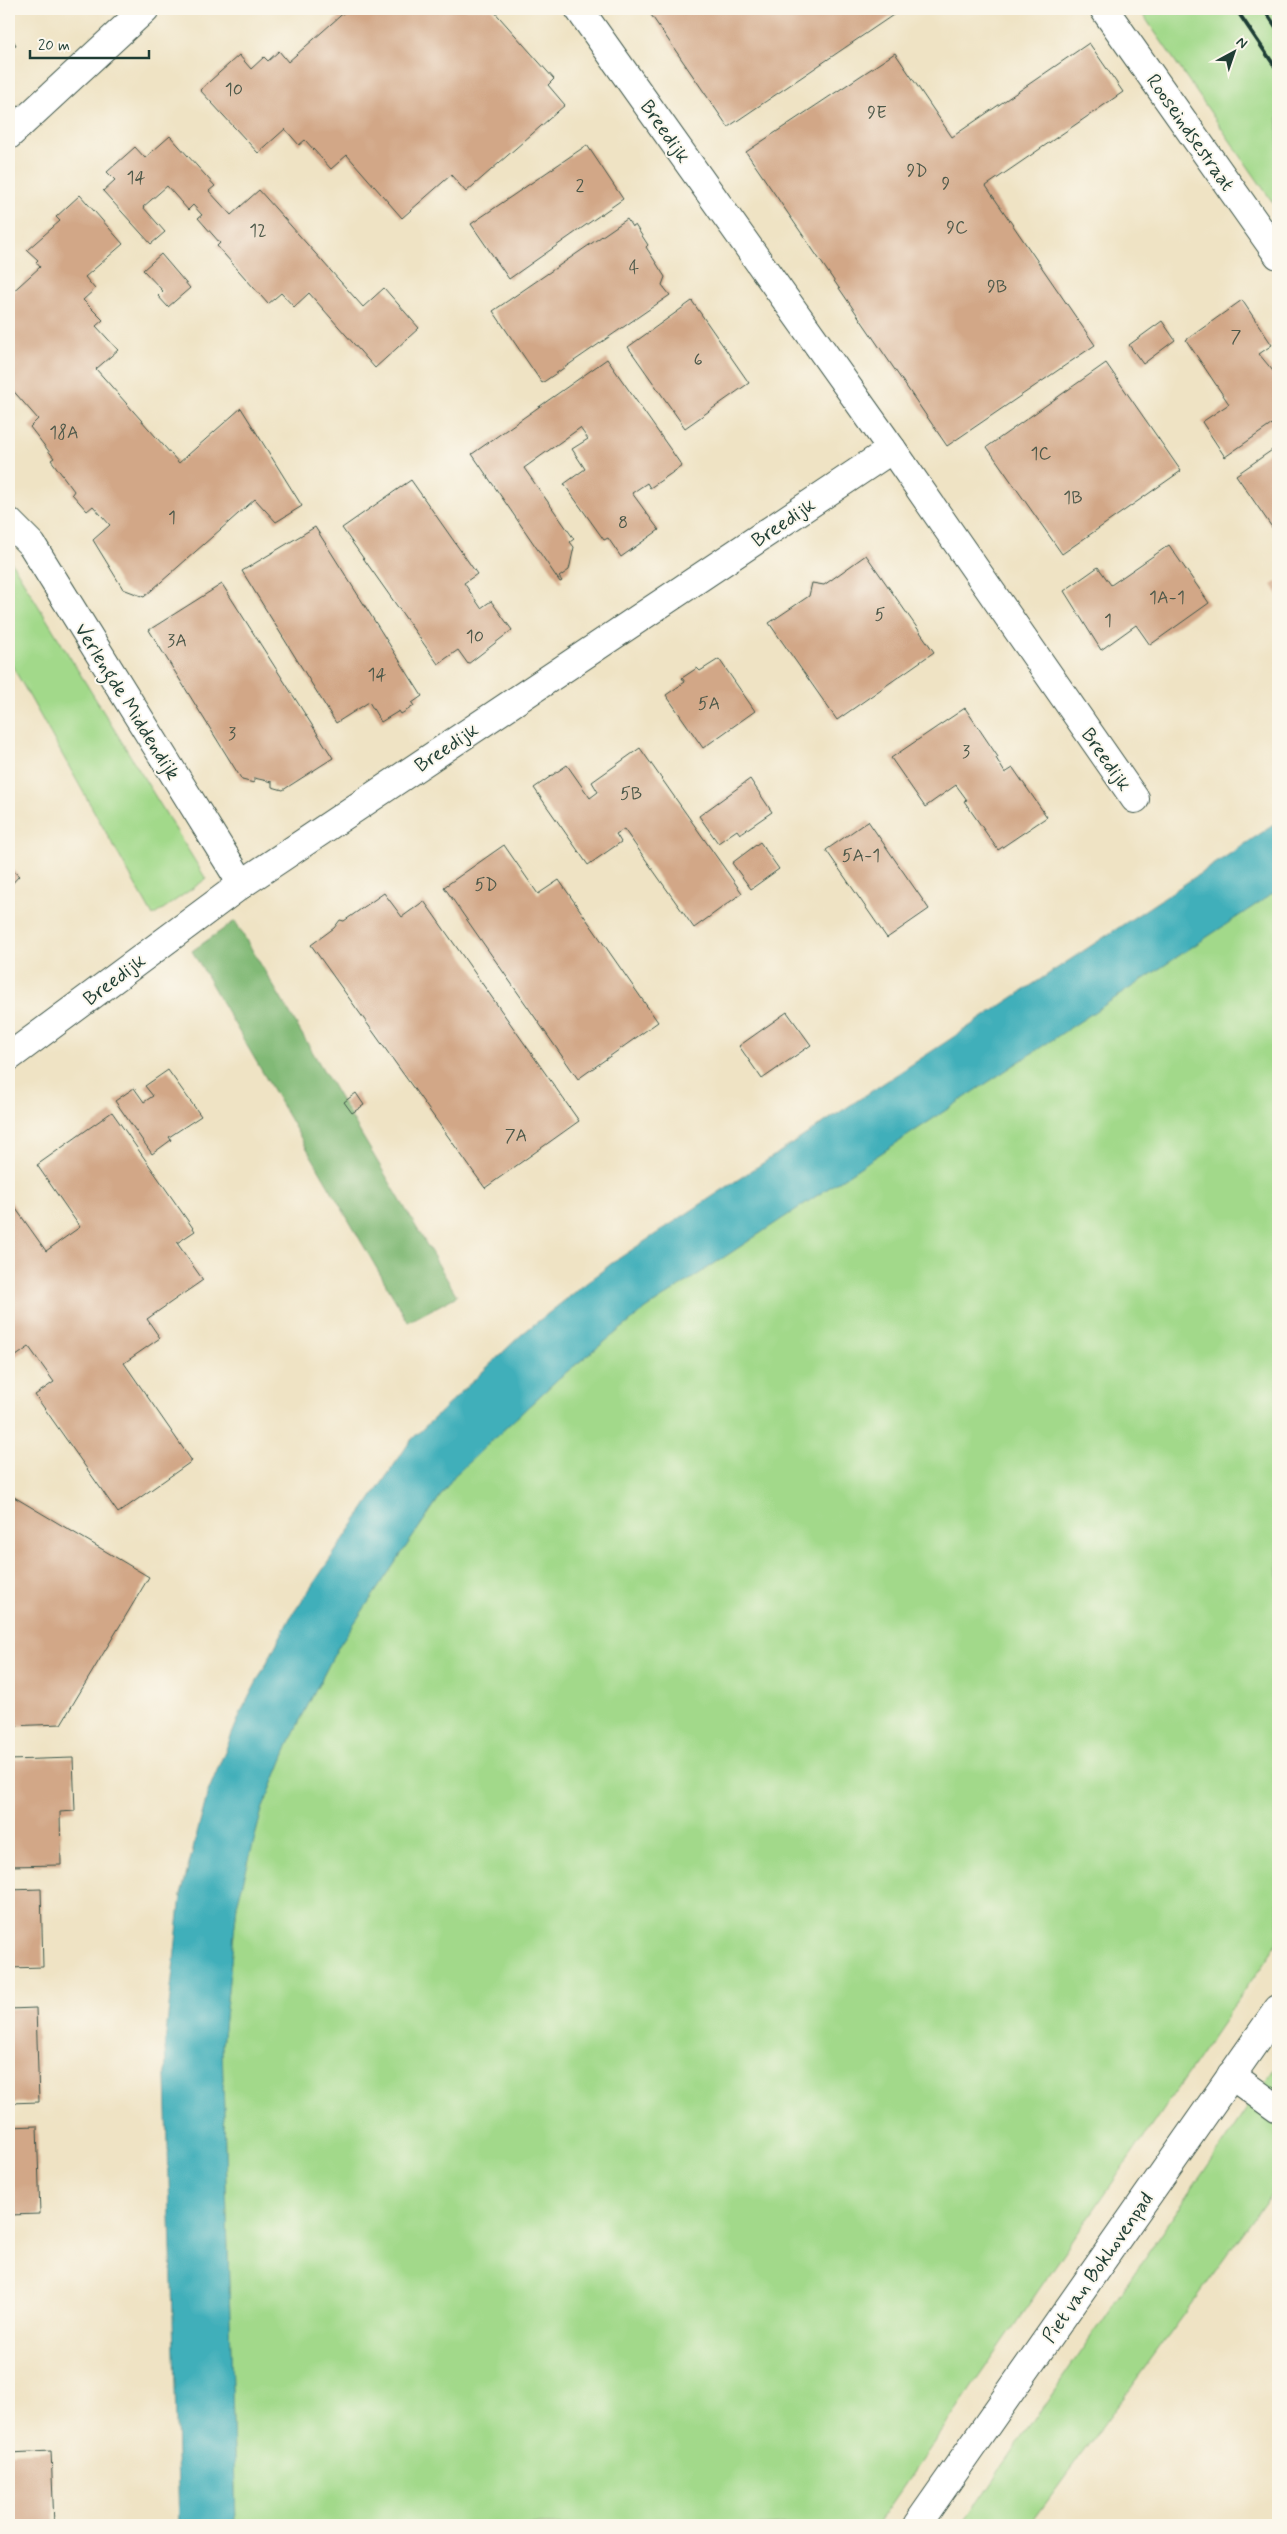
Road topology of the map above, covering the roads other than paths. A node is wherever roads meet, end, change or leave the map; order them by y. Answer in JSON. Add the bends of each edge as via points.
{"nodes":[{"id":1,"x":145,"y":9,"type":"edge"},
{"id":2,"x":579,"y":9,"type":"edge"},
{"id":3,"x":1104,"y":9,"type":"edge"},
{"id":4,"x":9,"y":135,"type":"edge"},
{"id":5,"x":1278,"y":255,"type":"edge"},
{"id":6,"x":892,"y":449,"type":"junction"},
{"id":7,"x":9,"y":522,"type":"edge"},
{"id":8,"x":1135,"y":799,"type":"dead end"},
{"id":9,"x":242,"y":884,"type":"junction"},
{"id":10,"x":9,"y":1057,"type":"edge"},
{"id":11,"x":1278,"y":2009,"type":"edge"},
{"id":12,"x":1231,"y":2075,"type":"junction"},
{"id":13,"x":1278,"y":2109,"type":"edge"},
{"id":14,"x":917,"y":2525,"type":"edge"}],
"edges":[{"from":1,"to":4,"type":"street"},
{"from":2,"to":6,"type":"street","name":"Breedijk"},
{"from":3,"to":5,"type":"street","name":"Rooseindsestraat"},
{"from":6,"to":8,"type":"street","name":"Breedijk"},
{"from":6,"to":9,"type":"street","name":"Breedijk"},
{"from":7,"to":9,"type":"street","name":"Verlengde Middendijk","via":[[32,545]]},
{"from":9,"to":10,"type":"street","name":"Breedijk"},
{"from":11,"to":12,"type":"street","name":"Piet van Bokhovenpad"},
{"from":12,"to":13,"type":"street"},
{"from":12,"to":14,"type":"street","name":"Piet van Bokhovenpad"}]}
